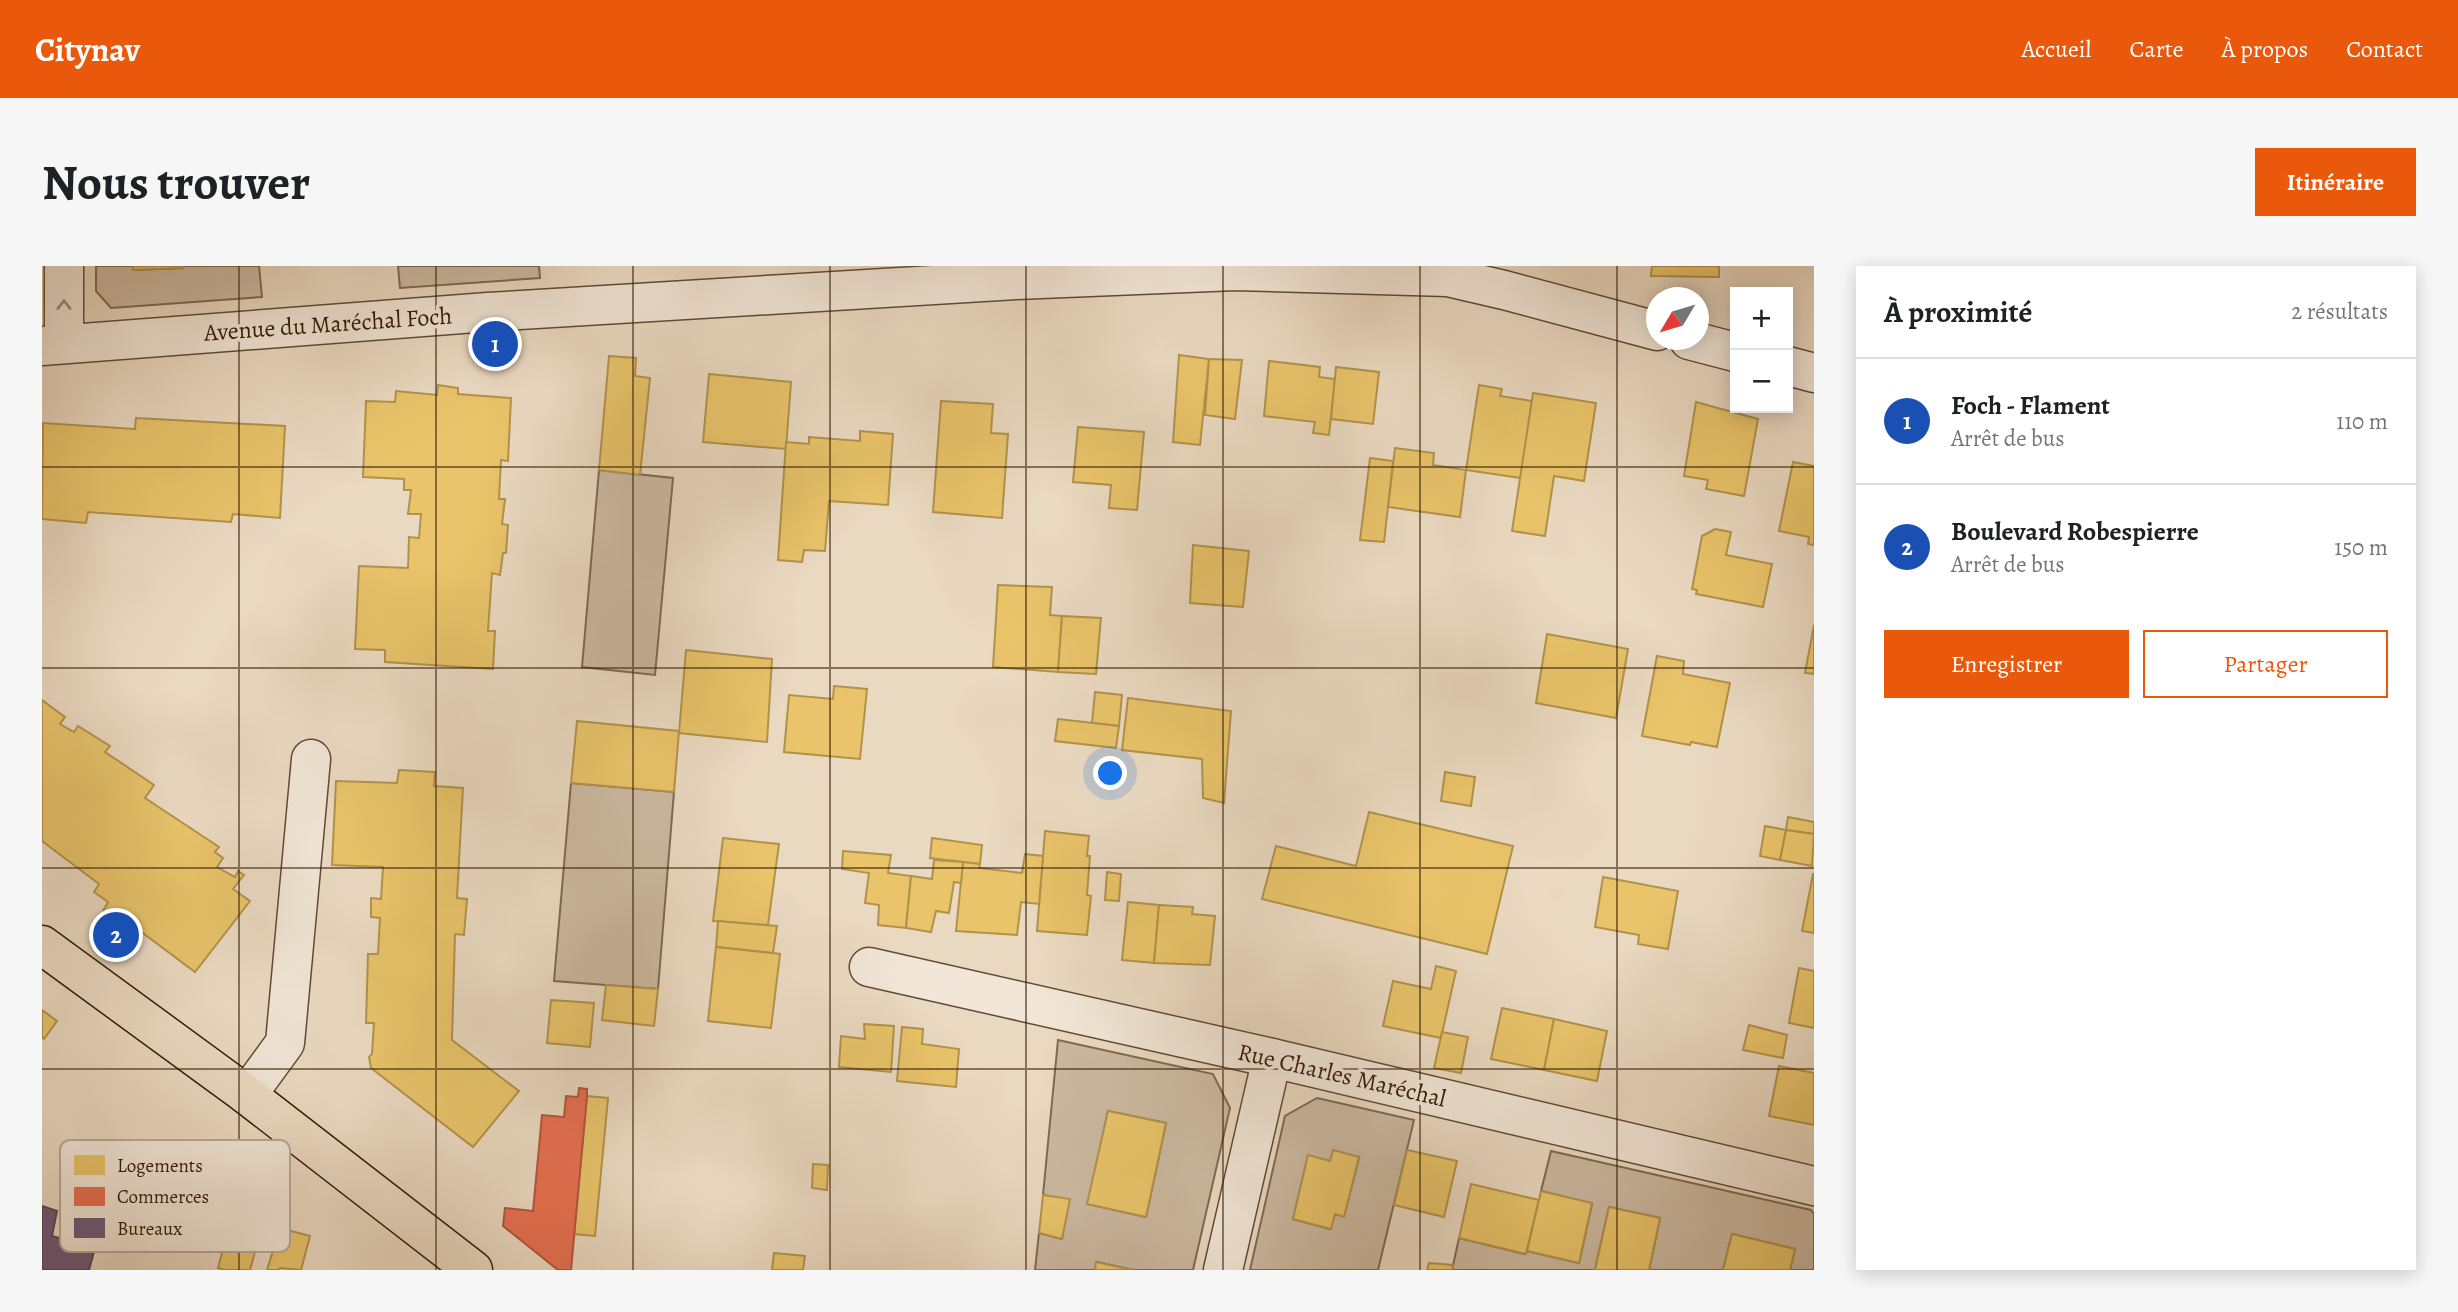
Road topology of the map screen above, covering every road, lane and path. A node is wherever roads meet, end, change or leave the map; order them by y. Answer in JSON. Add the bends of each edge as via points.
{"nodes":[{"id":1,"x":64,"y":266,"type":"edge"},
{"id":2,"x":1234,"y":269,"type":"edge"},
{"id":3,"x":1448,"y":272,"type":"edge"},
{"id":4,"x":1014,"y":273,"type":"edge"},
{"id":5,"x":1646,"y":328,"type":"edge"},
{"id":6,"x":53,"y":345,"type":"edge"},
{"id":7,"x":1709,"y":345,"type":"edge"},
{"id":8,"x":1730,"y":351,"type":"edge"},
{"id":9,"x":1793,"y":367,"type":"edge"},
{"id":10,"x":1814,"y":373,"type":"edge"},
{"id":11,"x":311,"y":759,"type":"dead end"},
{"id":12,"x":42,"y":945,"type":"edge"},
{"id":13,"x":869,"y":967,"type":"dead end"},
{"id":14,"x":1272,"y":1058,"type":"junction"},
{"id":15,"x":247,"y":1095,"type":"junction"},
{"id":16,"x":1814,"y":1186,"type":"edge"},
{"id":17,"x":473,"y":1270,"type":"edge"},
{"id":18,"x":1223,"y":1270,"type":"edge"}],
"edges":[{"from":6,"to":1,"type":"street","one_way":true},
{"from":2,"to":3,"type":"street","name":"Avenue du Maréchal Foch"},
{"from":2,"to":4,"type":"street","name":"Avenue du Maréchal Foch"},
{"from":3,"to":5,"type":"street","name":"Avenue du Maréchal Foch"},
{"from":4,"to":6,"type":"street","name":"Avenue du Maréchal Foch"},
{"from":7,"to":8,"type":"street"},
{"from":9,"to":10,"type":"street"},
{"from":11,"to":15,"type":"street","via":[[285,1043]]},
{"from":12,"to":15,"type":"main road"},
{"from":13,"to":14,"type":"street","name":"Rue Charles Maréchal"},
{"from":14,"to":16,"type":"street","name":"Rue Charles Maréchal"},
{"from":14,"to":18,"type":"street"},
{"from":15,"to":17,"type":"main road"}]}
